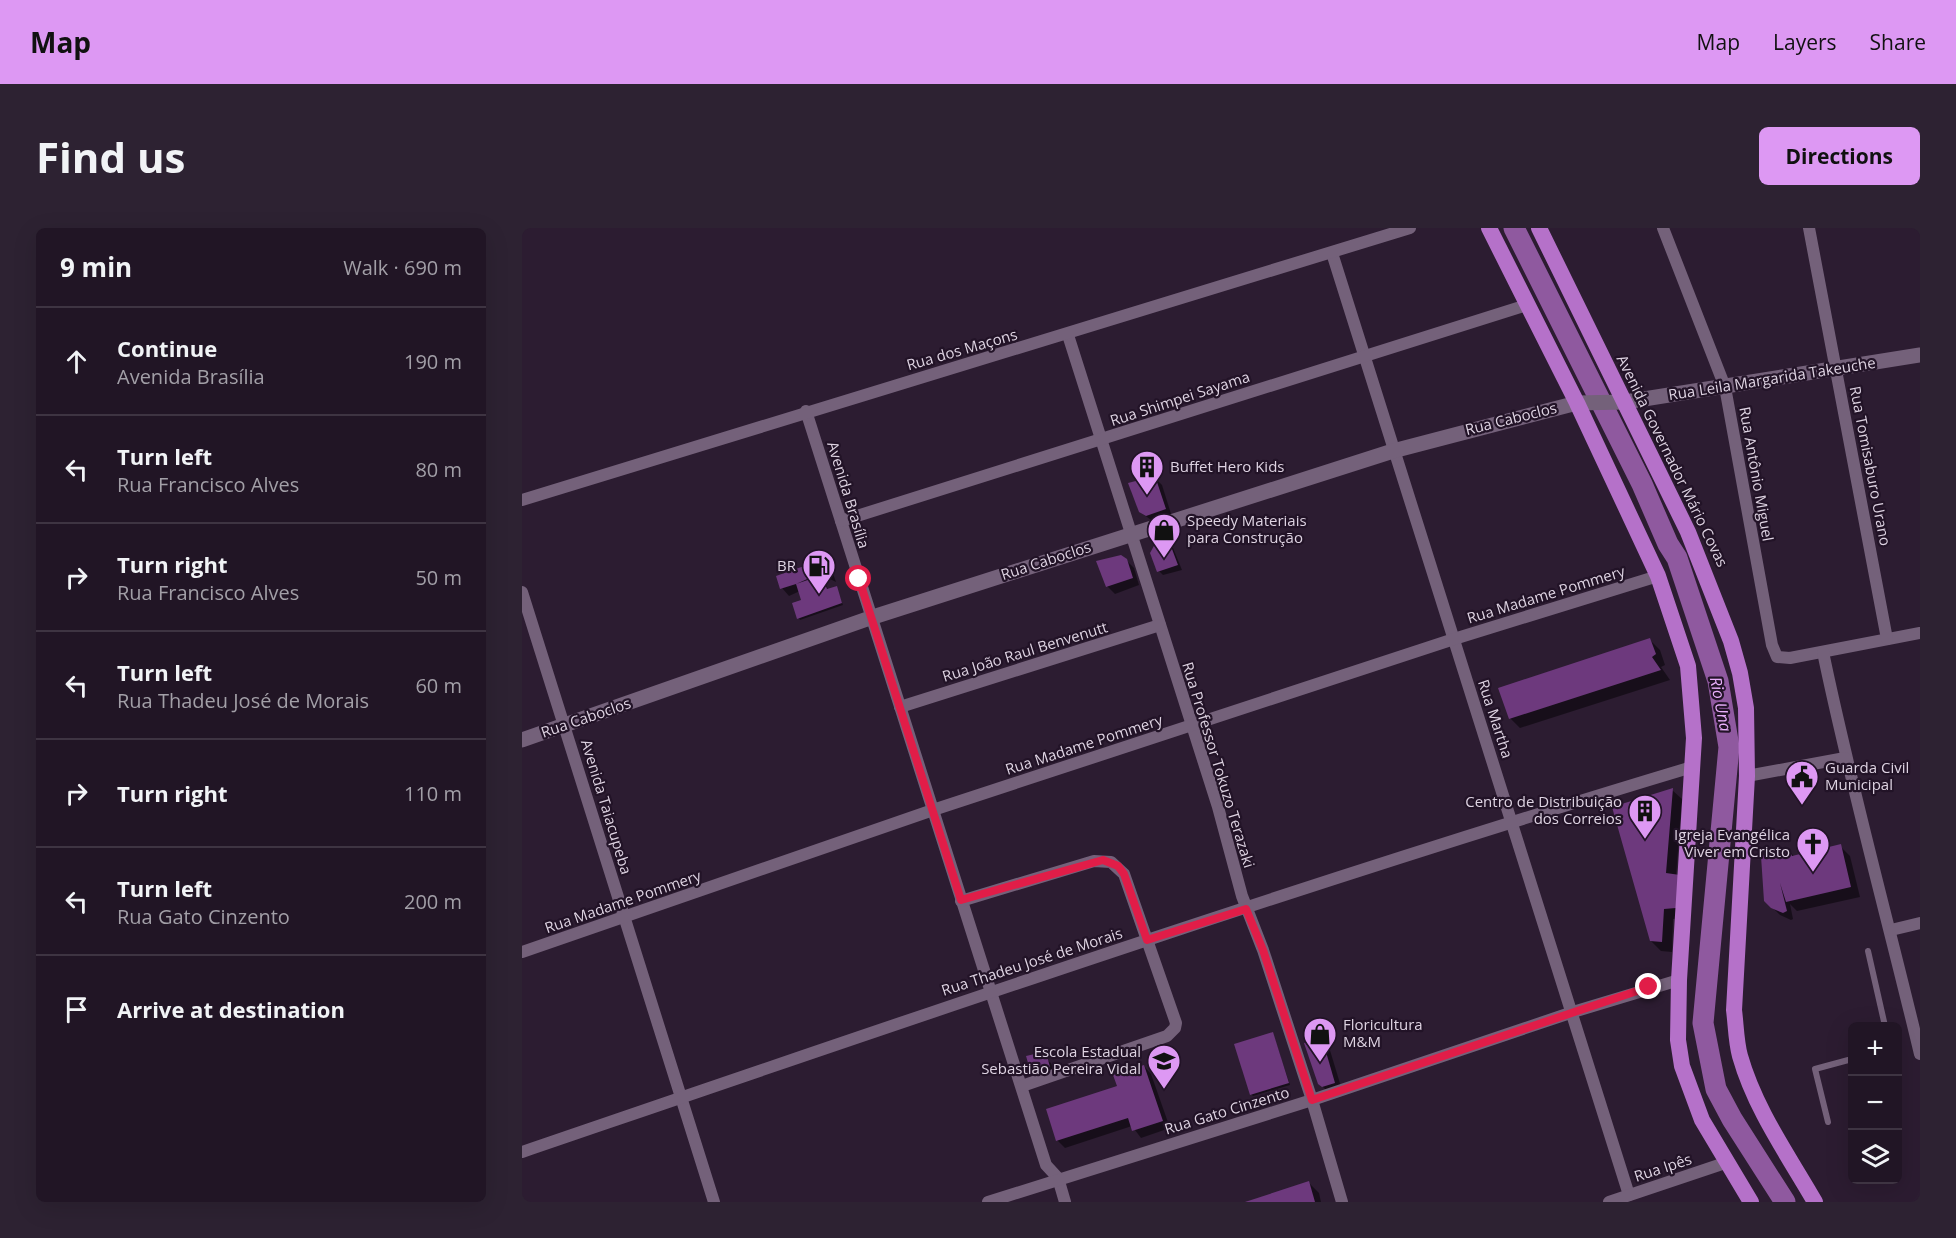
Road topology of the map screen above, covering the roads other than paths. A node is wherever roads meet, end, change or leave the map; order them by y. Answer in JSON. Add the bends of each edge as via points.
{"nodes":[{"id":1,"x":1410,"y":228,"type":"edge"},
{"id":2,"x":1489,"y":228,"type":"edge"},
{"id":3,"x":1539,"y":228,"type":"edge"},
{"id":4,"x":1663,"y":228,"type":"edge"},
{"id":5,"x":1809,"y":228,"type":"edge"},
{"id":6,"x":1332,"y":253,"type":"junction"},
{"id":7,"x":1527,"y":305,"type":"junction"},
{"id":8,"x":1068,"y":335,"type":"junction"},
{"id":9,"x":1364,"y":355,"type":"junction"},
{"id":10,"x":1920,"y":355,"type":"edge"},
{"id":11,"x":1836,"y":369,"type":"junction"},
{"id":12,"x":1725,"y":387,"type":"junction"},
{"id":13,"x":1581,"y":402,"type":"junction"},
{"id":14,"x":1617,"y":403,"type":"junction"},
{"id":15,"x":807,"y":411,"type":"junction"},
{"id":16,"x":1101,"y":439,"type":"junction"},
{"id":17,"x":1393,"y":451,"type":"junction"},
{"id":18,"x":522,"y":500,"type":"edge"},
{"id":19,"x":841,"y":520,"type":"junction"},
{"id":20,"x":1131,"y":534,"type":"junction"},
{"id":21,"x":1658,"y":576,"type":"junction"},
{"id":22,"x":522,"y":592,"type":"edge"},
{"id":23,"x":870,"y":618,"type":"junction"},
{"id":24,"x":1160,"y":625,"type":"junction"},
{"id":25,"x":1920,"y":633,"type":"edge"},
{"id":26,"x":1454,"y":639,"type":"junction"},
{"id":27,"x":1887,"y":639,"type":"junction"},
{"id":28,"x":1823,"y":652,"type":"junction"},
{"id":29,"x":900,"y":707,"type":"junction"},
{"id":30,"x":565,"y":726,"type":"junction"},
{"id":31,"x":1192,"y":726,"type":"junction"},
{"id":32,"x":522,"y":740,"type":"edge"},
{"id":33,"x":1845,"y":758,"type":"junction"},
{"id":34,"x":1692,"y":767,"type":"junction"},
{"id":35,"x":1747,"y":776,"type":"junction"},
{"id":36,"x":933,"y":810,"type":"junction"},
{"id":37,"x":1512,"y":821,"type":"junction"},
{"id":38,"x":961,"y":900,"type":"junction"},
{"id":39,"x":1246,"y":909,"type":"junction"},
{"id":40,"x":624,"y":918,"type":"junction"},
{"id":41,"x":1920,"y":924,"type":"edge"},
{"id":42,"x":1891,"y":930,"type":"junction"},
{"id":43,"x":1147,"y":940,"type":"junction"},
{"id":44,"x":1868,"y":951,"type":"dead end"},
{"id":45,"x":522,"y":952,"type":"edge"},
{"id":46,"x":1679,"y":980,"type":"junction"},
{"id":47,"x":990,"y":992,"type":"junction"},
{"id":48,"x":1573,"y":1012,"type":"junction"},
{"id":49,"x":1884,"y":1022,"type":"edge"},
{"id":50,"x":1920,"y":1054,"type":"edge"},
{"id":51,"x":1848,"y":1060,"type":"edge"},
{"id":52,"x":1022,"y":1086,"type":"junction"},
{"id":53,"x":681,"y":1098,"type":"junction"},
{"id":54,"x":1312,"y":1100,"type":"junction"},
{"id":55,"x":1828,"y":1122,"type":"dead end"},
{"id":56,"x":522,"y":1152,"type":"edge"},
{"id":57,"x":1725,"y":1163,"type":"junction"},
{"id":58,"x":1058,"y":1178,"type":"junction"},
{"id":59,"x":1629,"y":1195,"type":"junction"},
{"id":60,"x":714,"y":1202,"type":"edge"},
{"id":61,"x":988,"y":1202,"type":"edge"},
{"id":62,"x":1065,"y":1202,"type":"edge"},
{"id":63,"x":1342,"y":1202,"type":"edge"},
{"id":64,"x":1610,"y":1202,"type":"edge"},
{"id":65,"x":1751,"y":1202,"type":"edge"},
{"id":66,"x":1815,"y":1202,"type":"edge"}],
"edges":[{"from":1,"to":6,"type":"street","name":"Rua dos Maçons"},
{"from":2,"to":7,"type":"highway"},
{"from":3,"to":14,"type":"highway","name":"Avenida Governador Mário Covas"},
{"from":4,"to":12,"type":"street","name":"Rua Antônio Miguel"},
{"from":5,"to":11,"type":"street","name":"Rua Tomisaburo Urano"},
{"from":6,"to":8,"type":"street","name":"Rua dos Maçons"},
{"from":6,"to":9,"type":"street","name":"Rua Martha"},
{"from":7,"to":9,"type":"street","name":"Rua Shimpei Sayama"},
{"from":7,"to":13,"type":"highway"},
{"from":8,"to":15,"type":"street","name":"Rua dos Maçons"},
{"from":8,"to":16,"type":"street","name":"Rua Professor Tokuzo Terazaki"},
{"from":9,"to":16,"type":"street","name":"Rua Shimpei Sayama"},
{"from":9,"to":17,"type":"street","name":"Rua Martha"},
{"from":10,"to":11,"type":"street","name":"Rua Leila Margarida Takeuche"},
{"from":11,"to":12,"type":"street","name":"Rua Leila Margarida Takeuche"},
{"from":11,"to":27,"type":"street","name":"Rua Tomisaburo Urano"},
{"from":12,"to":14,"type":"street","name":"Rua Leila Margarida Takeuche"},
{"from":12,"to":28,"type":"street","name":"Rua Antônio Miguel","via":[[1772,645],[1777,657],[1782,658]]},
{"from":13,"to":14,"type":"street","name":"Rua Leila Margarida Takeuche"},
{"from":13,"to":17,"type":"street","name":"Rua Caboclos"},
{"from":13,"to":21,"type":"highway"},
{"from":14,"to":35,"type":"highway","name":"Avenida Governador Mário Covas","via":[[1688,532],[1731,641],[1746,708]]},
{"from":15,"to":18,"type":"street","name":"Rua dos Maçons"},
{"from":15,"to":19,"type":"street","name":"Avenida Brasília"},
{"from":16,"to":19,"type":"street","name":"Rua Shimpei Sayama"},
{"from":16,"to":20,"type":"street","name":"Rua Professor Tokuzo Terazaki"},
{"from":17,"to":20,"type":"street","name":"Rua Caboclos"},
{"from":17,"to":26,"type":"street","name":"Rua Martha"},
{"from":19,"to":23,"type":"street","name":"Avenida Brasília"},
{"from":20,"to":23,"type":"street","name":"Rua Caboclos"},
{"from":20,"to":24,"type":"street","name":"Rua Professor Tokuzo Terazaki"},
{"from":21,"to":26,"type":"street","name":"Rua Madame Pommery"},
{"from":21,"to":34,"type":"highway","via":[[1688,666],[1693,701]]},
{"from":22,"to":30,"type":"street","name":"Avenida Taiacupeba"},
{"from":23,"to":29,"type":"street","name":"Avenida Brasília"},
{"from":23,"to":30,"type":"street","name":"Rua Caboclos"},
{"from":24,"to":29,"type":"street","name":"Rua João Raul Benvenutt"},
{"from":24,"to":31,"type":"street","name":"Rua Professor Tokuzo Terazaki"},
{"from":25,"to":27,"type":"street"},
{"from":26,"to":31,"type":"street","name":"Rua Madame Pommery"},
{"from":26,"to":37,"type":"street","name":"Rua Martha"},
{"from":27,"to":28,"type":"street"},
{"from":28,"to":33,"type":"street"},
{"from":29,"to":36,"type":"street","name":"Avenida Brasília"},
{"from":30,"to":32,"type":"street","name":"Rua Caboclos"},
{"from":30,"to":40,"type":"street","name":"Avenida Taiacupeba"},
{"from":31,"to":36,"type":"street","name":"Rua Madame Pommery"},
{"from":31,"to":39,"type":"street","name":"Rua Professor Tokuzo Terazaki"},
{"from":33,"to":35,"type":"street"},
{"from":33,"to":42,"type":"street"},
{"from":34,"to":37,"type":"street","name":"Rua Thadeu José de Morais"},
{"from":34,"to":46,"type":"highway"},
{"from":35,"to":66,"type":"highway","name":"Avenida Governador Mário Covas","via":[[1734,1010],[1739,1054],[1766,1119]]},
{"from":36,"to":38,"type":"street","name":"Avenida Brasília"},
{"from":36,"to":40,"type":"street","name":"Rua Madame Pommery"},
{"from":37,"to":39,"type":"street","name":"Rua Thadeu José de Morais"},
{"from":37,"to":48,"type":"street","name":"Rua Martha"},
{"from":38,"to":43,"type":"street","via":[[1095,861],[1111,862],[1124,874]]},
{"from":38,"to":47,"type":"street","name":"Avenida Brasília"},
{"from":39,"to":43,"type":"street","name":"Rua Thadeu José de Morais"},
{"from":39,"to":54,"type":"street","name":"Rua Professor Tokuzo Terazaki"},
{"from":40,"to":45,"type":"street","name":"Rua Madame Pommery"},
{"from":40,"to":53,"type":"street","name":"Avenida Taiacupeba"},
{"from":41,"to":42,"type":"street"},
{"from":42,"to":50,"type":"street"},
{"from":43,"to":47,"type":"street","name":"Rua Thadeu José de Morais"},
{"from":43,"to":52,"type":"street","via":[[1176,1023],[1172,1032]]},
{"from":44,"to":49,"type":"lane"},
{"from":46,"to":48,"type":"street","name":"Rua Gato Cinzento"},
{"from":46,"to":57,"type":"highway","via":[[1678,1040],[1682,1066],[1702,1120]]},
{"from":47,"to":52,"type":"street","name":"Avenida Brasília"},
{"from":47,"to":53,"type":"street","name":"Rua Thadeu José de Morais"},
{"from":48,"to":54,"type":"street","name":"Rua Gato Cinzento"},
{"from":48,"to":59,"type":"street","name":"Rua Martha"},
{"from":51,"to":55,"type":"lane","via":[[1815,1069]]},
{"from":52,"to":58,"type":"street","name":"Avenida Brasília","via":[[1046,1165]]},
{"from":53,"to":56,"type":"street","name":"Rua Thadeu José de Morais"},
{"from":53,"to":60,"type":"street","name":"Avenida Taiacupeba"},
{"from":54,"to":58,"type":"street","name":"Rua Gato Cinzento"},
{"from":54,"to":63,"type":"street","name":"Rua Professor Tokuzo Terazaki"},
{"from":57,"to":59,"type":"street","name":"Rua Ipês"},
{"from":57,"to":65,"type":"highway"},
{"from":58,"to":61,"type":"street","name":"Rua Gato Cinzento"},
{"from":58,"to":62,"type":"street","name":"Avenida Brasília"},
{"from":59,"to":64,"type":"street","name":"Rua Ipês"}]}
